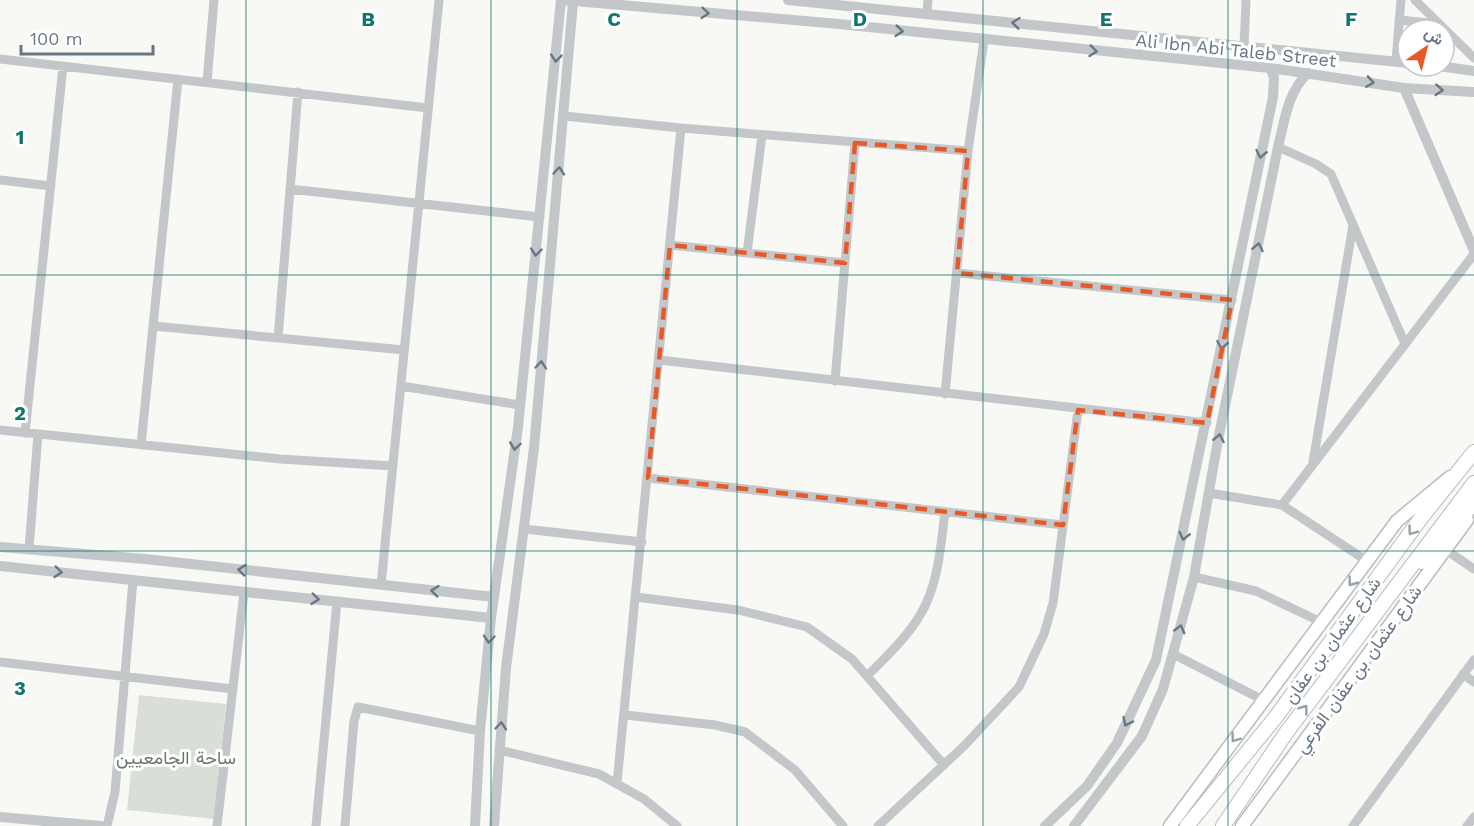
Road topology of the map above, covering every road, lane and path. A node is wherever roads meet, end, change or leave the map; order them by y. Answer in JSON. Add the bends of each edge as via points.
{"nodes":[{"id":1,"x":214,"y":0,"type":"edge"},
{"id":2,"x":439,"y":0,"type":"edge"},
{"id":3,"x":788,"y":0,"type":"edge"},
{"id":4,"x":928,"y":0,"type":"edge"},
{"id":5,"x":1246,"y":0,"type":"edge"},
{"id":6,"x":1401,"y":0,"type":"edge"},
{"id":7,"x":1414,"y":0,"type":"edge"},
{"id":8,"x":566,"y":1,"type":"edge"},
{"id":9,"x":808,"y":1,"type":"edge"},
{"id":10,"x":927,"y":14,"type":"junction"},
{"id":11,"x":1399,"y":18,"type":"edge"},
{"id":12,"x":1433,"y":18,"type":"edge"},
{"id":13,"x":984,"y":40,"type":"junction"},
{"id":14,"x":1456,"y":41,"type":"edge"},
{"id":15,"x":1244,"y":46,"type":"junction"},
{"id":16,"x":1474,"y":58,"type":"edge"},
{"id":17,"x":0,"y":59,"type":"edge"},
{"id":18,"x":1396,"y":61,"type":"edge"},
{"id":19,"x":1474,"y":64,"type":"edge"},
{"id":20,"x":1456,"y":65,"type":"edge"},
{"id":21,"x":63,"y":66,"type":"junction"},
{"id":22,"x":1270,"y":68,"type":"junction"},
{"id":23,"x":1456,"y":68,"type":"edge"},
{"id":24,"x":1474,"y":71,"type":"edge"},
{"id":25,"x":1308,"y":73,"type":"junction"},
{"id":26,"x":178,"y":79,"type":"junction"},
{"id":27,"x":207,"y":82,"type":"junction"},
{"id":28,"x":1404,"y":88,"type":"junction"},
{"id":29,"x":298,"y":92,"type":"junction"},
{"id":30,"x":1470,"y":92,"type":"edge"},
{"id":31,"x":1273,"y":97,"type":"junction"},
{"id":32,"x":1289,"y":100,"type":"junction"},
{"id":33,"x":428,"y":108,"type":"junction"},
{"id":34,"x":564,"y":116,"type":"junction"},
{"id":35,"x":681,"y":128,"type":"junction"},
{"id":36,"x":762,"y":135,"type":"junction"},
{"id":37,"x":855,"y":143,"type":"junction"},
{"id":38,"x":1278,"y":147,"type":"junction"},
{"id":39,"x":968,"y":151,"type":"junction"},
{"id":40,"x":0,"y":180,"type":"edge"},
{"id":41,"x":51,"y":186,"type":"junction"},
{"id":42,"x":290,"y":189,"type":"junction"},
{"id":43,"x":419,"y":202,"type":"junction"},
{"id":44,"x":540,"y":217,"type":"junction"},
{"id":45,"x":1353,"y":225,"type":"junction"},
{"id":46,"x":670,"y":246,"type":"junction"},
{"id":47,"x":747,"y":253,"type":"junction"},
{"id":48,"x":1474,"y":253,"type":"edge"},
{"id":49,"x":845,"y":263,"type":"junction"},
{"id":50,"x":957,"y":273,"type":"junction"},
{"id":51,"x":1232,"y":300,"type":"junction"},
{"id":52,"x":153,"y":326,"type":"junction"},
{"id":53,"x":278,"y":338,"type":"junction"},
{"id":54,"x":1405,"y":344,"type":"junction"},
{"id":55,"x":404,"y":350,"type":"junction"},
{"id":56,"x":659,"y":360,"type":"junction"},
{"id":57,"x":835,"y":381,"type":"junction"},
{"id":58,"x":401,"y":386,"type":"junction"},
{"id":59,"x":945,"y":394,"type":"junction"},
{"id":60,"x":520,"y":405,"type":"junction"},
{"id":61,"x":1078,"y":410,"type":"junction"},
{"id":62,"x":1207,"y":423,"type":"junction"},
{"id":63,"x":0,"y":430,"type":"edge"},
{"id":64,"x":25,"y":433,"type":"junction"},
{"id":65,"x":38,"y":434,"type":"junction"},
{"id":66,"x":141,"y":445,"type":"junction"},
{"id":67,"x":1474,"y":452,"type":"edge"},
{"id":68,"x":1464,"y":464,"type":"junction"},
{"id":69,"x":1313,"y":465,"type":"junction"},
{"id":70,"x":393,"y":466,"type":"junction"},
{"id":71,"x":648,"y":478,"type":"junction"},
{"id":72,"x":1474,"y":483,"type":"edge"},
{"id":73,"x":1209,"y":493,"type":"junction"},
{"id":74,"x":1474,"y":502,"type":"edge"},
{"id":75,"x":1282,"y":505,"type":"junction"},
{"id":76,"x":1474,"y":511,"type":"edge"},
{"id":77,"x":945,"y":512,"type":"junction"},
{"id":78,"x":1063,"y":525,"type":"junction"},
{"id":79,"x":524,"y":529,"type":"junction"},
{"id":80,"x":642,"y":542,"type":"junction"},
{"id":81,"x":0,"y":547,"type":"edge"},
{"id":82,"x":29,"y":549,"type":"junction"},
{"id":83,"x":1446,"y":550,"type":"junction"},
{"id":84,"x":1367,"y":561,"type":"junction"},
{"id":85,"x":0,"y":566,"type":"edge"},
{"id":86,"x":1474,"y":568,"type":"edge"},
{"id":87,"x":1405,"y":575,"type":"junction"},
{"id":88,"x":1194,"y":577,"type":"junction"},
{"id":89,"x":133,"y":580,"type":"junction"},
{"id":90,"x":381,"y":585,"type":"junction"},
{"id":91,"x":244,"y":592,"type":"junction"},
{"id":92,"x":494,"y":597,"type":"junction"},
{"id":93,"x":636,"y":597,"type":"junction"},
{"id":94,"x":337,"y":602,"type":"junction"},
{"id":95,"x":490,"y":618,"type":"junction"},
{"id":96,"x":1321,"y":622,"type":"junction"},
{"id":97,"x":1173,"y":654,"type":"junction"},
{"id":98,"x":1474,"y":660,"type":"edge"},
{"id":99,"x":0,"y":662,"type":"edge"},
{"id":100,"x":1463,"y":674,"type":"junction"},
{"id":101,"x":867,"y":676,"type":"junction"},
{"id":102,"x":124,"y":678,"type":"junction"},
{"id":103,"x":1474,"y":682,"type":"edge"},
{"id":104,"x":233,"y":688,"type":"junction"},
{"id":105,"x":1263,"y":700,"type":"junction"},
{"id":106,"x":625,"y":714,"type":"junction"},
{"id":107,"x":1275,"y":718,"type":"junction"},
{"id":108,"x":480,"y":731,"type":"junction"},
{"id":109,"x":1286,"y":733,"type":"junction"},
{"id":110,"x":499,"y":750,"type":"junction"},
{"id":111,"x":944,"y":765,"type":"junction"},
{"id":112,"x":617,"y":783,"type":"junction"},
{"id":113,"x":1474,"y":816,"type":"edge"},
{"id":114,"x":0,"y":817,"type":"edge"},
{"id":115,"x":101,"y":826,"type":"edge"},
{"id":116,"x":107,"y":826,"type":"edge"},
{"id":117,"x":217,"y":826,"type":"edge"},
{"id":118,"x":316,"y":826,"type":"edge"},
{"id":119,"x":345,"y":826,"type":"edge"},
{"id":120,"x":475,"y":826,"type":"edge"},
{"id":121,"x":494,"y":826,"type":"edge"},
{"id":122,"x":677,"y":826,"type":"edge"},
{"id":123,"x":843,"y":826,"type":"edge"},
{"id":124,"x":878,"y":826,"type":"edge"},
{"id":125,"x":1045,"y":826,"type":"edge"},
{"id":126,"x":1074,"y":826,"type":"edge"},
{"id":127,"x":1170,"y":826,"type":"edge"},
{"id":128,"x":1187,"y":826,"type":"edge"},
{"id":129,"x":1199,"y":826,"type":"edge"},
{"id":130,"x":1217,"y":826,"type":"edge"},
{"id":131,"x":1223,"y":826,"type":"edge"},
{"id":132,"x":1242,"y":826,"type":"edge"},
{"id":133,"x":1353,"y":826,"type":"edge"},
{"id":134,"x":1467,"y":826,"type":"edge"}],
"edges":[{"from":1,"to":27,"type":"street"},
{"from":2,"to":33,"type":"street"},
{"from":3,"to":9,"type":"street","name":"Ali Ibn Abi Taleb Street"},
{"from":4,"to":10,"type":"street"},
{"from":5,"to":15,"type":"street"},
{"from":6,"to":11,"type":"street"},
{"from":7,"to":12,"type":"street"},
{"from":8,"to":13,"type":"street","name":"Ali Ibn Abi Taleb Street","one_way":true},
{"from":8,"to":34,"type":"street"},
{"from":8,"to":44,"type":"street","one_way":true},
{"from":9,"to":10,"type":"street","name":"Ali Ibn Abi Taleb Street"},
{"from":15,"to":10,"type":"street","name":"Ali Ibn Abi Taleb Street","one_way":true},
{"from":13,"to":22,"type":"street","name":"Ali Ibn Abi Taleb Street","one_way":true},
{"from":13,"to":39,"type":"street"},
{"from":14,"to":16,"type":"street"},
{"from":15,"to":18,"type":"street","name":"Ali Ibn Abi Taleb Street"},
{"from":17,"to":21,"type":"street"},
{"from":19,"to":20,"type":"street"},
{"from":21,"to":26,"type":"street"},
{"from":21,"to":41,"type":"street"},
{"from":22,"to":25,"type":"street","name":"Ali Ibn Abi Taleb Street"},
{"from":22,"to":31,"type":"street","via":[[1274,77]]},
{"from":23,"to":24,"type":"street"},
{"from":25,"to":28,"type":"street","name":"Ali Ibn Abi Taleb Street","one_way":true},
{"from":25,"to":32,"type":"street"},
{"from":26,"to":27,"type":"street"},
{"from":26,"to":52,"type":"street"},
{"from":27,"to":29,"type":"street"},
{"from":28,"to":30,"type":"street","name":"Ali Ibn Abi Taleb Street","one_way":true},
{"from":28,"to":48,"type":"street"},
{"from":29,"to":33,"type":"street"},
{"from":29,"to":42,"type":"street"},
{"from":31,"to":32,"type":"street","via":[[1283,95]]},
{"from":31,"to":51,"type":"street","one_way":true},
{"from":32,"to":38,"type":"street"},
{"from":33,"to":43,"type":"street"},
{"from":34,"to":35,"type":"street"},
{"from":79,"to":34,"type":"street","one_way":true},
{"from":35,"to":36,"type":"street"},
{"from":35,"to":46,"type":"street"},
{"from":36,"to":37,"type":"street"},
{"from":36,"to":47,"type":"street"},
{"from":37,"to":39,"type":"street"},
{"from":37,"to":49,"type":"street"},
{"from":38,"to":45,"type":"street","via":[[1331,174]]},
{"from":73,"to":38,"type":"street","one_way":true},
{"from":39,"to":50,"type":"street"},
{"from":40,"to":41,"type":"street"},
{"from":41,"to":64,"type":"street"},
{"from":42,"to":43,"type":"street"},
{"from":42,"to":53,"type":"street"},
{"from":43,"to":44,"type":"street"},
{"from":43,"to":55,"type":"street"},
{"from":44,"to":60,"type":"street","one_way":true},
{"from":45,"to":54,"type":"street"},
{"from":45,"to":69,"type":"street"},
{"from":46,"to":47,"type":"street"},
{"from":46,"to":56,"type":"street"},
{"from":47,"to":49,"type":"street"},
{"from":48,"to":54,"type":"street"},
{"from":49,"to":57,"type":"street"},
{"from":50,"to":51,"type":"street"},
{"from":50,"to":59,"type":"street"},
{"from":51,"to":62,"type":"street","one_way":true},
{"from":52,"to":53,"type":"street"},
{"from":52,"to":66,"type":"street"},
{"from":53,"to":55,"type":"street"},
{"from":54,"to":69,"type":"street"},
{"from":55,"to":58,"type":"street"},
{"from":56,"to":57,"type":"street"},
{"from":56,"to":71,"type":"street"},
{"from":57,"to":59,"type":"street"},
{"from":58,"to":60,"type":"street"},
{"from":58,"to":70,"type":"street"},
{"from":59,"to":61,"type":"street"},
{"from":60,"to":92,"type":"street","one_way":true},
{"from":61,"to":62,"type":"street"},
{"from":61,"to":78,"type":"street"},
{"from":62,"to":125,"type":"street","one_way":true,"via":[[1156,660],[1117,742],[1087,786]]},
{"from":63,"to":64,"type":"street"},
{"from":64,"to":65,"type":"street"},
{"from":65,"to":66,"type":"street"},
{"from":65,"to":82,"type":"street"},
{"from":66,"to":70,"type":"street"},
{"from":67,"to":68,"type":"main road","name":"شارع عثمان بن عفان"},
{"from":68,"to":84,"type":"main road","via":[[1397,521]]},
{"from":68,"to":107,"type":"main road","name":"شارع عثمان بن عفان","one_way":true},
{"from":69,"to":75,"type":"street"},
{"from":70,"to":90,"type":"street"},
{"from":71,"to":77,"type":"street"},
{"from":71,"to":80,"type":"street"},
{"from":72,"to":87,"type":"main road","name":"شارع عثمان بن عفان"},
{"from":73,"to":75,"type":"street"},
{"from":73,"to":88,"type":"street"},
{"from":74,"to":87,"type":"main road","via":[[1436,550]]},
{"from":75,"to":84,"type":"street"},
{"from":76,"to":83,"type":"main road","name":"شارع عثمان بن عفان الفرعي"},
{"from":77,"to":78,"type":"street"},
{"from":77,"to":101,"type":"street","via":[[936,576],[926,605],[898,645]]},
{"from":78,"to":111,"type":"street","via":[[1053,603],[1044,634],[1019,687]]},
{"from":79,"to":80,"type":"street"},
{"from":110,"to":79,"type":"street","one_way":true},
{"from":80,"to":93,"type":"street"},
{"from":81,"to":82,"type":"street"},
{"from":90,"to":82,"type":"street","one_way":true},
{"from":83,"to":86,"type":"street"},
{"from":83,"to":132,"type":"main road","name":"شارع عثمان بن عفان الفرعي"},
{"from":84,"to":96,"type":"main road","one_way":true},
{"from":85,"to":89,"type":"street","one_way":true},
{"from":109,"to":87,"type":"main road","name":"شارع عثمان بن عفان","one_way":true},
{"from":88,"to":96,"type":"street","via":[[1256,591]]},
{"from":97,"to":88,"type":"street","one_way":true},
{"from":89,"to":91,"type":"street"},
{"from":89,"to":102,"type":"street"},
{"from":92,"to":90,"type":"street","one_way":true},
{"from":91,"to":94,"type":"street","one_way":true},
{"from":91,"to":104,"type":"street"},
{"from":92,"to":95,"type":"street"},
{"from":93,"to":101,"type":"street","via":[[738,610],[807,627]]},
{"from":93,"to":106,"type":"street"},
{"from":94,"to":95,"type":"street"},
{"from":94,"to":118,"type":"street"},
{"from":95,"to":108,"type":"street","one_way":true},
{"from":96,"to":105,"type":"main road"},
{"from":97,"to":105,"type":"street"},
{"from":97,"to":126,"type":"street","via":[[1163,689],[1142,736]]},
{"from":98,"to":100,"type":"street"},
{"from":99,"to":102,"type":"street"},
{"from":100,"to":103,"type":"street"},
{"from":100,"to":133,"type":"street"},
{"from":101,"to":111,"type":"street"},
{"from":102,"to":104,"type":"street"},
{"from":102,"to":116,"type":"street","via":[[115,792]]},
{"from":104,"to":117,"type":"street"},
{"from":105,"to":127,"type":"main road","one_way":true},
{"from":106,"to":112,"type":"street"},
{"from":106,"to":123,"type":"street","via":[[745,732],[795,770]]},
{"from":107,"to":128,"type":"main road","name":"شارع عثمان بن عفان"},
{"from":107,"to":129,"type":"main road"},
{"from":108,"to":119,"type":"street","via":[[358,707]]},
{"from":108,"to":120,"type":"street"},
{"from":109,"to":130,"type":"main road"},
{"from":109,"to":131,"type":"main road","name":"شارع عثمان بن عفان"},
{"from":110,"to":112,"type":"street","via":[[599,774]]},
{"from":110,"to":121,"type":"street"},
{"from":111,"to":124,"type":"street"},
{"from":112,"to":122,"type":"street","via":[[644,798]]},
{"from":113,"to":134,"type":"street"},
{"from":114,"to":115,"type":"street"}]}
